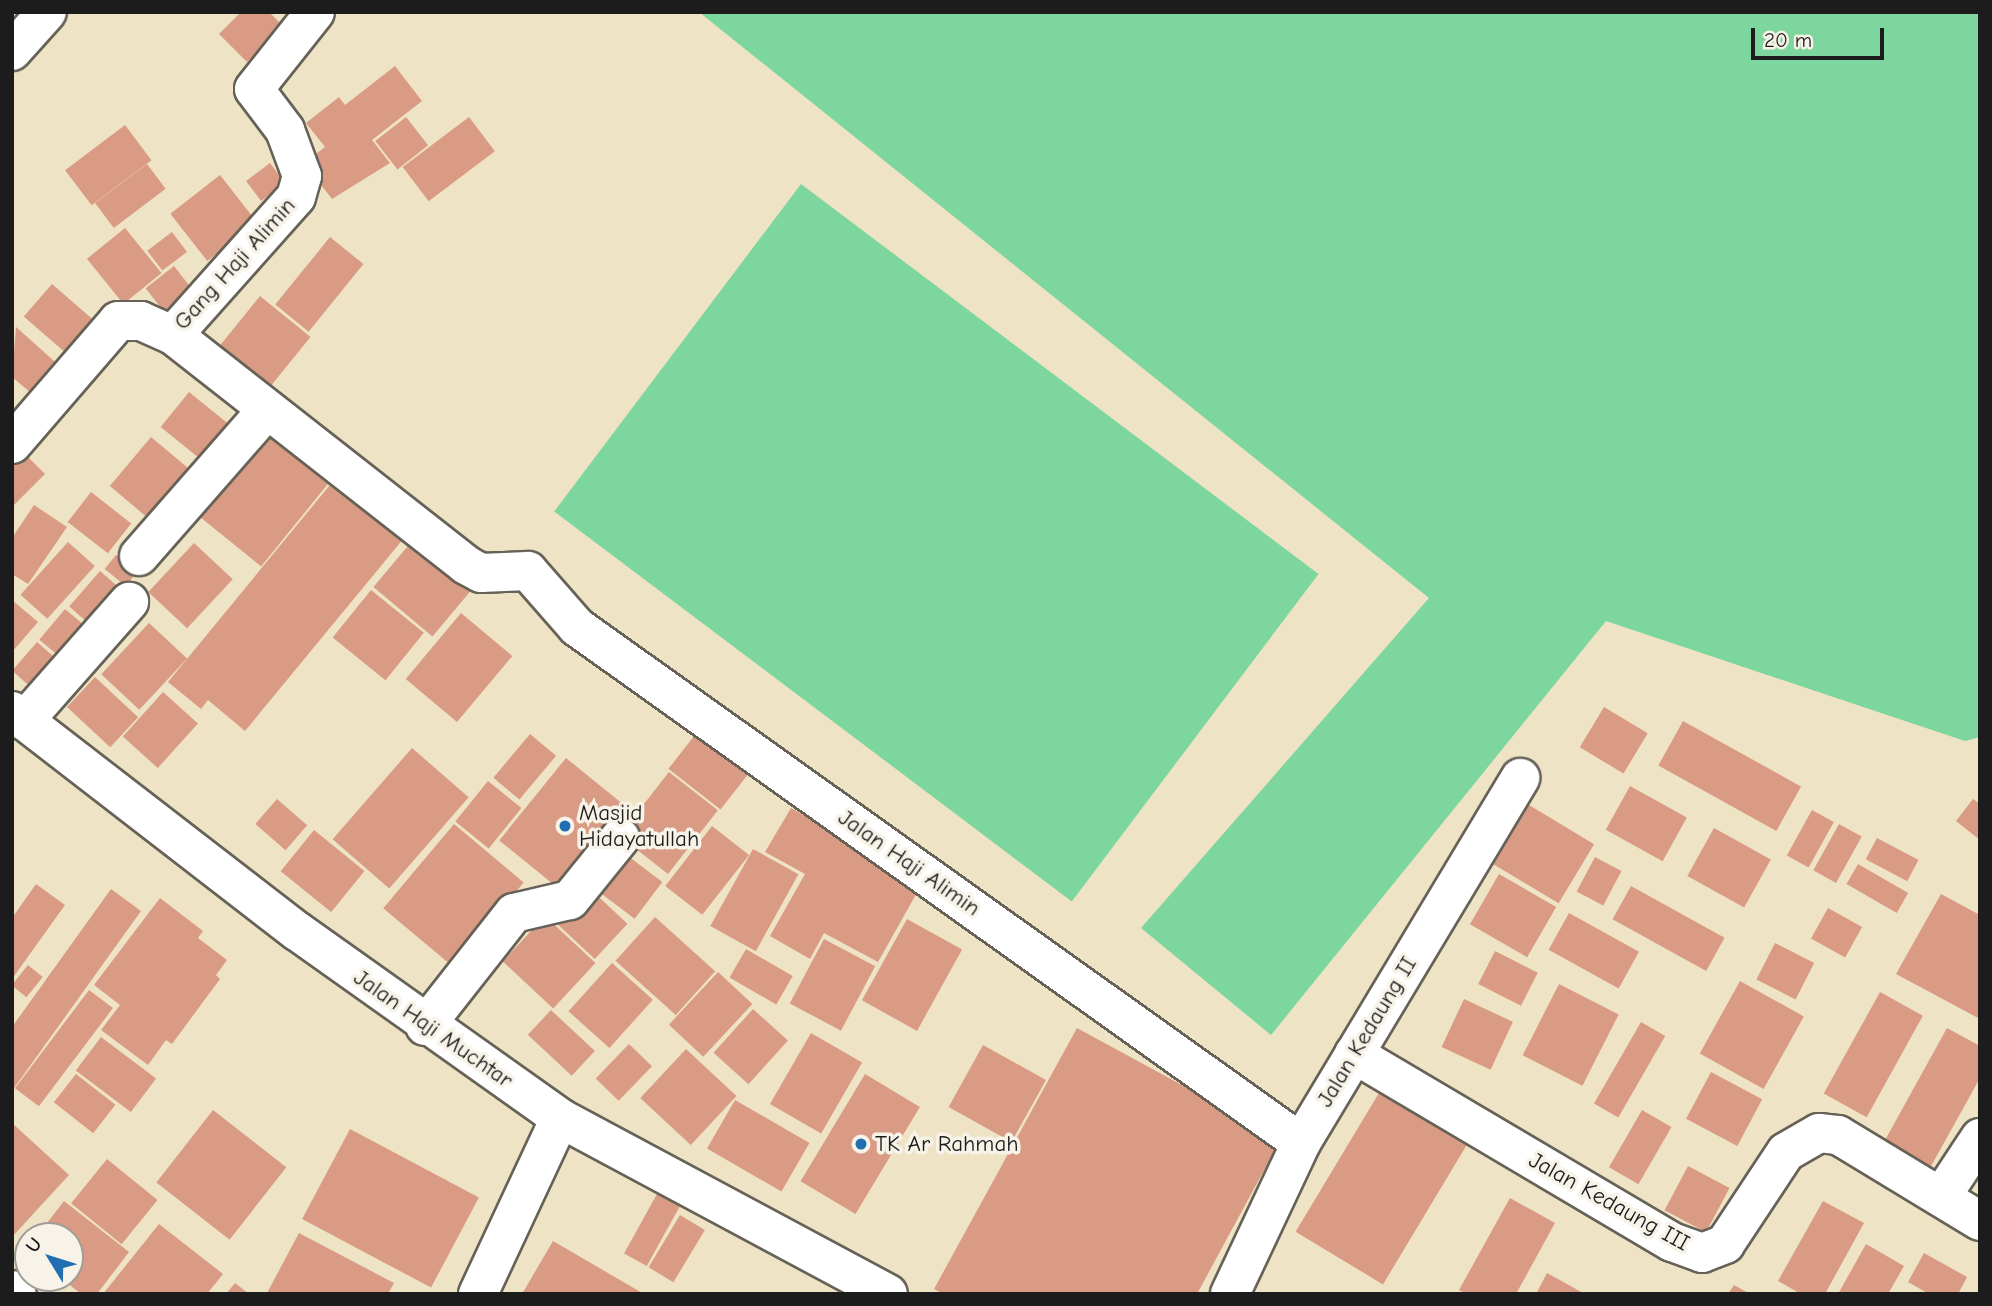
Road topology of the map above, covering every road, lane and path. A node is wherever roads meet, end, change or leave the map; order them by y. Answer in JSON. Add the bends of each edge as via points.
{"nodes":[{"id":1,"x":47,"y":12,"type":"edge"},
{"id":2,"x":315,"y":12,"type":"edge"},
{"id":3,"x":12,"y":51,"type":"edge"},
{"id":4,"x":173,"y":335,"type":"junction"},
{"id":5,"x":265,"y":411,"type":"junction"},
{"id":6,"x":12,"y":444,"type":"edge"},
{"id":7,"x":139,"y":556,"type":"dead end"},
{"id":8,"x":129,"y":602,"type":"dead end"},
{"id":9,"x":18,"y":716,"type":"edge"},
{"id":10,"x":1520,"y":778,"type":"dead end"},
{"id":11,"x":620,"y":838,"type":"dead end"},
{"id":12,"x":425,"y":1026,"type":"junction"},
{"id":13,"x":1354,"y":1054,"type":"junction"},
{"id":14,"x":559,"y":1118,"type":"junction"},
{"id":15,"x":1980,"y":1138,"type":"edge"},
{"id":16,"x":1301,"y":1143,"type":"junction"},
{"id":17,"x":1941,"y":1197,"type":"junction"},
{"id":18,"x":1980,"y":1221,"type":"edge"},
{"id":19,"x":12,"y":1290,"type":"edge"},
{"id":20,"x":17,"y":1294,"type":"edge"},
{"id":21,"x":478,"y":1294,"type":"edge"},
{"id":22,"x":888,"y":1294,"type":"edge"},
{"id":23,"x":1230,"y":1294,"type":"edge"}],
"edges":[{"from":1,"to":3,"type":"street"},
{"from":2,"to":4,"type":"street","name":"Gang Haji Alimin","via":[[254,89],[285,131],[301,186]]},
{"from":4,"to":5,"type":"street"},
{"from":4,"to":6,"type":"street","name":"Gang Haji Alimin","via":[[141,321],[118,321]]},
{"from":5,"to":7,"type":"street"},
{"from":5,"to":16,"type":"street","name":"Jalan Haji Alimin","via":[[466,565],[481,573],[528,571],[578,627]]},
{"from":8,"to":9,"type":"street"},
{"from":9,"to":12,"type":"street","name":"Jalan Haji Muchtar"},
{"from":10,"to":13,"type":"street","name":"Jalan Kedaung II"},
{"from":11,"to":12,"type":"street","via":[[570,900],[514,913]]},
{"from":12,"to":14,"type":"street","name":"Jalan Haji Muchtar"},
{"from":13,"to":16,"type":"street","name":"Jalan Kedaung II"},
{"from":13,"to":17,"type":"street","name":"Jalan Kedaung III","via":[[1672,1242],[1702,1253],[1715,1252],[1739,1229],[1786,1152],[1819,1133],[1838,1135]]},
{"from":14,"to":21,"type":"street"},
{"from":14,"to":22,"type":"street","name":"Jalan Haji Muchtar"},
{"from":15,"to":17,"type":"street"},
{"from":16,"to":23,"type":"street","name":"Jalan Kedaung II"},
{"from":17,"to":18,"type":"street","name":"Jalan Kedaung III"},
{"from":19,"to":20,"type":"street"}]}
